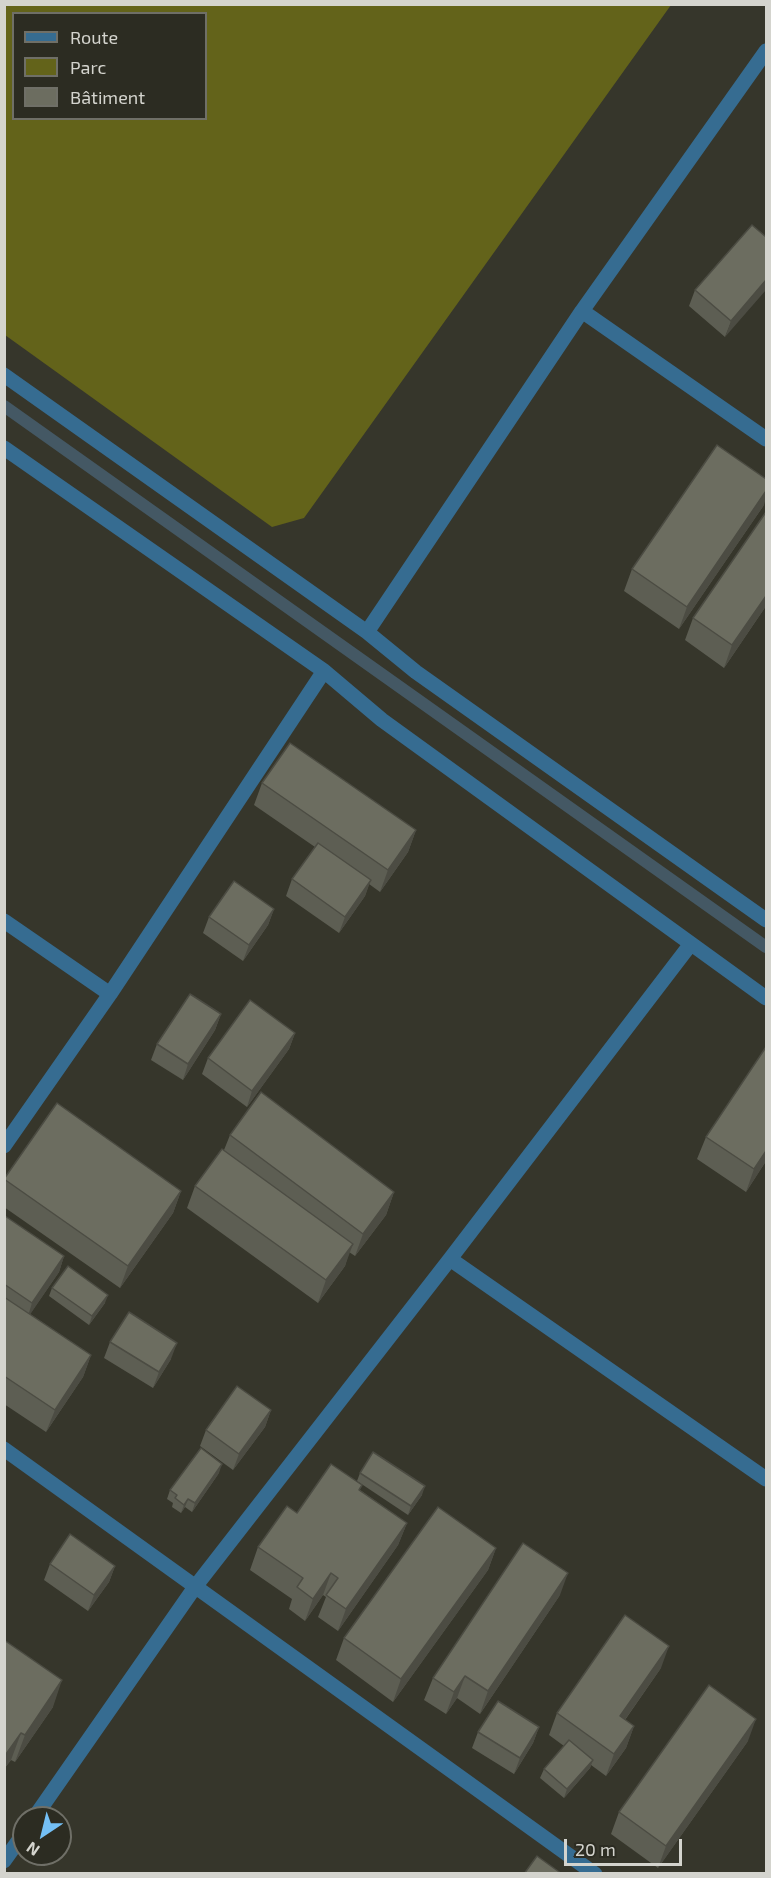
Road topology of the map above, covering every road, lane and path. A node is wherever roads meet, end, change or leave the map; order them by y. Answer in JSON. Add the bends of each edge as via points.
{"nodes":[{"id":1,"x":766,"y":51,"type":"edge"},
{"id":2,"x":582,"y":311,"type":"junction"},
{"id":3,"x":4,"y":375,"type":"edge"},
{"id":4,"x":766,"y":439,"type":"edge"},
{"id":5,"x":4,"y":448,"type":"edge"},
{"id":6,"x":367,"y":632,"type":"junction"},
{"id":7,"x":324,"y":671,"type":"junction"},
{"id":8,"x":4,"y":921,"type":"edge"},
{"id":9,"x":766,"y":921,"type":"edge"},
{"id":10,"x":690,"y":945,"type":"junction"},
{"id":11,"x":110,"y":994,"type":"junction"},
{"id":12,"x":766,"y":998,"type":"edge"},
{"id":13,"x":4,"y":1146,"type":"edge"},
{"id":14,"x":450,"y":1259,"type":"junction"},
{"id":15,"x":4,"y":1449,"type":"edge"},
{"id":16,"x":766,"y":1479,"type":"edge"},
{"id":17,"x":195,"y":1587,"type":"junction"},
{"id":18,"x":42,"y":1806,"type":"edge"},
{"id":19,"x":595,"y":1874,"type":"edge"}],
"edges":[{"from":1,"to":2,"type":"street"},
{"from":2,"to":4,"type":"street"},
{"from":2,"to":6,"type":"street"},
{"from":3,"to":6,"type":"street"},
{"from":5,"to":7,"type":"street"},
{"from":6,"to":9,"type":"street","via":[[425,679]]},
{"from":7,"to":10,"type":"street","via":[[382,720]]},
{"from":7,"to":11,"type":"street"},
{"from":8,"to":11,"type":"street"},
{"from":10,"to":12,"type":"street"},
{"from":10,"to":14,"type":"street"},
{"from":11,"to":13,"type":"street"},
{"from":14,"to":16,"type":"street"},
{"from":14,"to":17,"type":"street"},
{"from":15,"to":17,"type":"street"},
{"from":17,"to":18,"type":"street"},
{"from":17,"to":19,"type":"street"}]}
